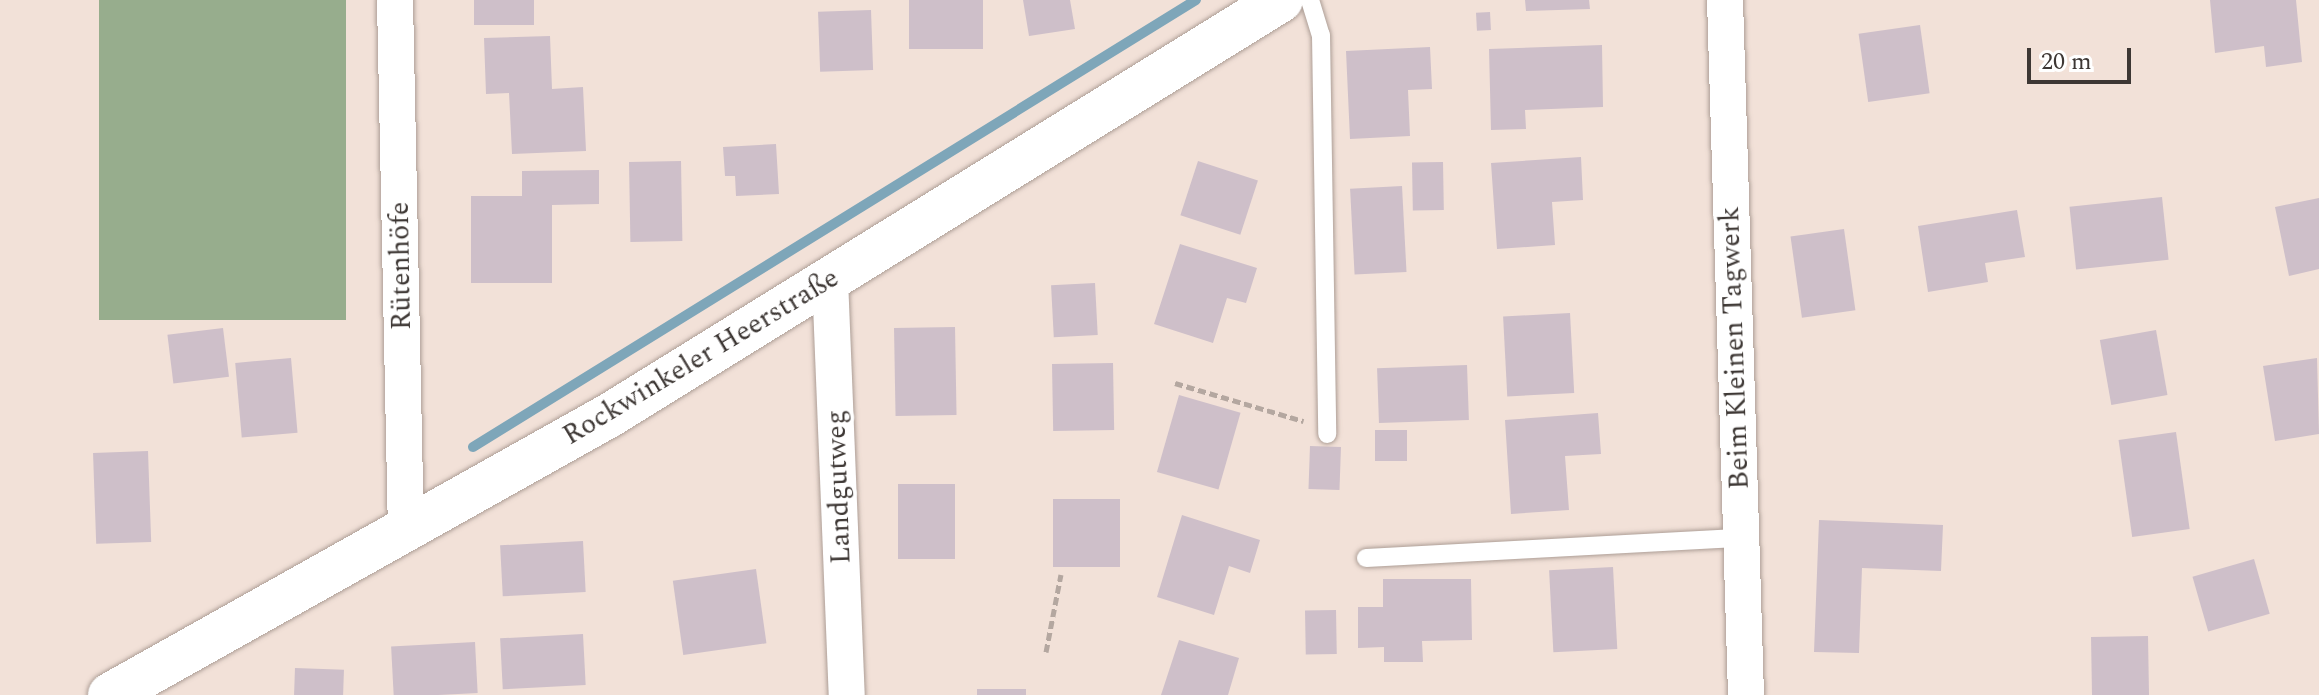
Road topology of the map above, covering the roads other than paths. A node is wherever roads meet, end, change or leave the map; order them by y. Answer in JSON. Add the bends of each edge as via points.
{"nodes":[{"id":1,"x":395,"y":0,"type":"edge"},
{"id":2,"x":1281,"y":0,"type":"edge"},
{"id":3,"x":1310,"y":0,"type":"edge"},
{"id":4,"x":1725,"y":0,"type":"edge"},
{"id":5,"x":830,"y":279,"type":"junction"},
{"id":6,"x":1327,"y":431,"type":"road end"},
{"id":7,"x":406,"y":532,"type":"junction"},
{"id":8,"x":1741,"y":538,"type":"junction"},
{"id":9,"x":1366,"y":558,"type":"dead end"},
{"id":10,"x":110,"y":695,"type":"edge"},
{"id":11,"x":847,"y":695,"type":"edge"},
{"id":12,"x":1746,"y":695,"type":"edge"}],
"edges":[{"from":1,"to":7,"type":"street","name":"Rütenhöfe"},
{"from":2,"to":5,"type":"main road","name":"Rockwinkeler Heerstraße"},
{"from":3,"to":6,"type":"lane","via":[[1321,35]]},
{"from":4,"to":8,"type":"street","name":"Beim Kleinen Tagwerk"},
{"from":5,"to":7,"type":"main road","name":"Rockwinkeler Heerstraße"},
{"from":5,"to":11,"type":"street","name":"Landgutweg"},
{"from":7,"to":10,"type":"main road","name":"Rockwinkeler Heerstraße"},
{"from":8,"to":9,"type":"lane"},
{"from":8,"to":12,"type":"street","name":"Beim Kleinen Tagwerk"}]}
